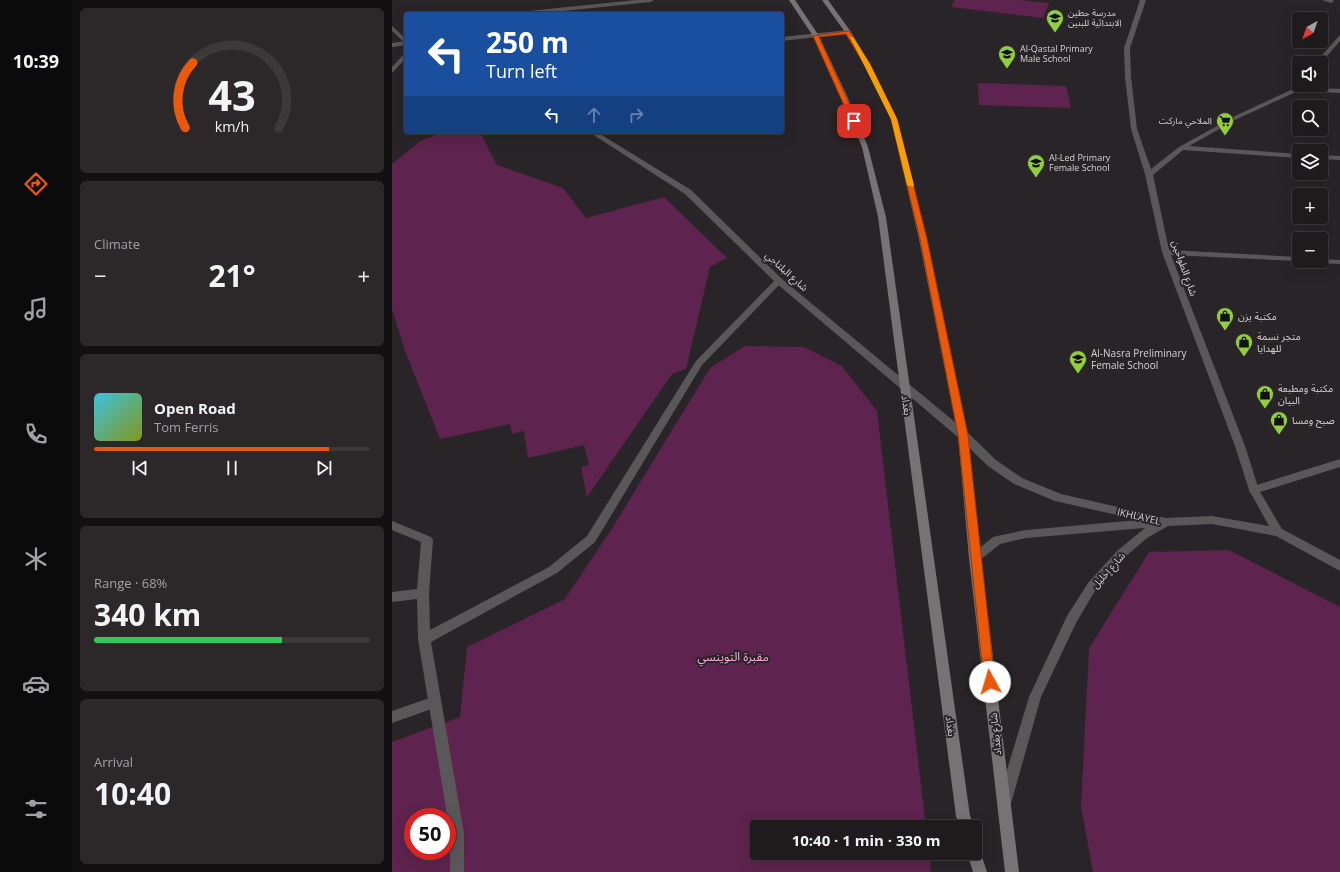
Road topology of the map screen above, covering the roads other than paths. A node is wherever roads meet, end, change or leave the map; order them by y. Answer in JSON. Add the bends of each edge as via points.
{"nodes":[{"id":1,"x":651,"y":0,"type":"edge"},
{"id":2,"x":792,"y":0,"type":"edge"},
{"id":3,"x":825,"y":0,"type":"edge"},
{"id":4,"x":1143,"y":0,"type":"edge"},
{"id":5,"x":1325,"y":0,"type":"edge"},
{"id":6,"x":1332,"y":1,"type":"edge"},
{"id":7,"x":538,"y":12,"type":"edge"},
{"id":8,"x":396,"y":29,"type":"edge"},
{"id":9,"x":848,"y":32,"type":"junction"},
{"id":10,"x":816,"y":36,"type":"junction"},
{"id":11,"x":1340,"y":37,"type":"edge"},
{"id":12,"x":784,"y":39,"type":"edge"},
{"id":13,"x":404,"y":40,"type":"edge"},
{"id":14,"x":404,"y":43,"type":"edge"},
{"id":15,"x":392,"y":45,"type":"edge"},
{"id":16,"x":404,"y":56,"type":"edge"},
{"id":17,"x":1324,"y":56,"type":"edge"},
{"id":18,"x":392,"y":71,"type":"edge"},
{"id":19,"x":1292,"y":90,"type":"edge"},
{"id":20,"x":1328,"y":90,"type":"edge"},
{"id":21,"x":1340,"y":91,"type":"edge"},
{"id":22,"x":595,"y":134,"type":"edge"},
{"id":23,"x":1181,"y":148,"type":"junction"},
{"id":24,"x":1292,"y":156,"type":"edge"},
{"id":25,"x":1328,"y":157,"type":"edge"},
{"id":26,"x":1340,"y":158,"type":"edge"},
{"id":27,"x":1149,"y":174,"type":"junction"},
{"id":28,"x":1166,"y":252,"type":"junction"},
{"id":29,"x":1292,"y":259,"type":"edge"},
{"id":30,"x":1328,"y":261,"type":"edge"},
{"id":31,"x":1340,"y":262,"type":"edge"},
{"id":32,"x":779,"y":281,"type":"junction"},
{"id":33,"x":904,"y":386,"type":"junction"},
{"id":34,"x":963,"y":435,"type":"junction"},
{"id":35,"x":1340,"y":463,"type":"edge"},
{"id":36,"x":1254,"y":490,"type":"junction"},
{"id":37,"x":1166,"y":522,"type":"junction"},
{"id":38,"x":392,"y":525,"type":"edge"},
{"id":39,"x":1278,"y":532,"type":"junction"},
{"id":40,"x":976,"y":558,"type":"junction"},
{"id":41,"x":1340,"y":566,"type":"edge"},
{"id":42,"x":423,"y":593,"type":"junction"},
{"id":43,"x":392,"y":597,"type":"edge"},
{"id":44,"x":424,"y":639,"type":"junction"},
{"id":45,"x":435,"y":702,"type":"junction"},
{"id":46,"x":392,"y":716,"type":"edge"},
{"id":47,"x":1004,"y":806,"type":"junction"},
{"id":48,"x":964,"y":820,"type":"edge"},
{"id":49,"x":976,"y":860,"type":"edge"},
{"id":50,"x":457,"y":872,"type":"edge"},
{"id":51,"x":980,"y":872,"type":"edge"},
{"id":52,"x":1012,"y":872,"type":"edge"}],
"edges":[{"from":1,"to":7,"type":"street"},
{"from":2,"to":10,"type":"main road","name":"بغداد"},
{"from":3,"to":9,"type":"main road","name":"شارع بغداد"},
{"from":4,"to":27,"type":"street","name":"شارع الطواحين","via":[[1127,48],[1134,129]]},
{"from":5,"to":6,"type":"street"},
{"from":8,"to":13,"type":"street"},
{"from":9,"to":10,"type":"street"},
{"from":9,"to":34,"type":"main road","name":"شارع بغداد","via":[[894,119],[923,239]]},
{"from":10,"to":12,"type":"street"},
{"from":10,"to":33,"type":"main road","name":"بغداد","via":[[864,147],[882,217]]},
{"from":11,"to":17,"type":"street"},
{"from":14,"to":15,"type":"street"},
{"from":16,"to":18,"type":"street"},
{"from":19,"to":23,"type":"street"},
{"from":20,"to":21,"type":"street"},
{"from":22,"to":32,"type":"street","name":"شارع البلتاجي","via":[[688,192]]},
{"from":23,"to":24,"type":"street"},
{"from":23,"to":27,"type":"street"},
{"from":25,"to":26,"type":"street"},
{"from":27,"to":28,"type":"street","name":"شارع الطواحين"},
{"from":28,"to":29,"type":"street"},
{"from":28,"to":36,"type":"street","name":"شارع الطواحين","via":[[1240,446]]},
{"from":30,"to":31,"type":"street"},
{"from":32,"to":33,"type":"street","name":"شارع البلتاجي"},
{"from":32,"to":44,"type":"street","via":[[699,363],[591,539],[553,570]]},
{"from":33,"to":34,"type":"street","name":"شارع البلتاجي"},
{"from":33,"to":48,"type":"main road","name":"بغداد"},
{"from":34,"to":37,"type":"street","name":"IKHLAYEL","via":[[992,463],[1018,481],[1059,498]]},
{"from":34,"to":40,"type":"main road","name":"شارع بغداد"},
{"from":35,"to":36,"type":"street"},
{"from":36,"to":39,"type":"street","name":"شارع الطواحين"},
{"from":37,"to":39,"type":"street","name":"شارع إخليل","via":[[1212,520]]},
{"from":37,"to":40,"type":"street","name":"IKHLAYEL","via":[[1026,534],[997,540]]},
{"from":37,"to":47,"type":"street","name":"شارع إخليل","via":[[1143,535],[1121,554],[1092,586],[1071,620],[1035,697]]},
{"from":38,"to":42,"type":"street","via":[[427,540]]},
{"from":39,"to":41,"type":"street","name":"شارع إخليل"},
{"from":40,"to":47,"type":"main road","name":"شارع بغداد"},
{"from":42,"to":43,"type":"street"},
{"from":42,"to":44,"type":"street"},
{"from":44,"to":45,"type":"street"},
{"from":45,"to":46,"type":"street"},
{"from":45,"to":50,"type":"street","via":[[457,834]]},
{"from":47,"to":52,"type":"main road","name":"شارع بغداد"},
{"from":49,"to":51,"type":"main road"}]}
